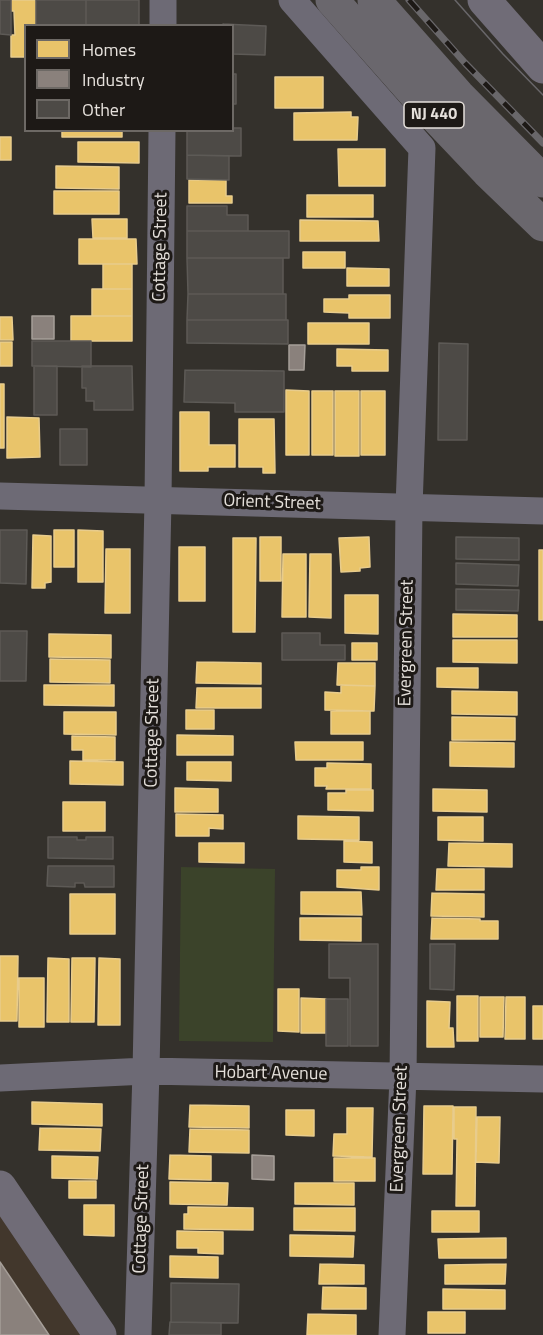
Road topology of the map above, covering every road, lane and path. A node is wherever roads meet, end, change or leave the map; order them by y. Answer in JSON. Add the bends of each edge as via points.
{"nodes":[{"id":1,"x":163,"y":0,"type":"edge"},
{"id":2,"x":292,"y":0,"type":"edge"},
{"id":3,"x":332,"y":0,"type":"edge"},
{"id":4,"x":374,"y":0,"type":"edge"},
{"id":5,"x":484,"y":0,"type":"edge"},
{"id":6,"x":163,"y":24,"type":"edge"},
{"id":7,"x":543,"y":67,"type":"edge"},
{"id":8,"x":162,"y":132,"type":"edge"},
{"id":9,"x":543,"y":181,"type":"edge"},
{"id":10,"x":543,"y":225,"type":"edge"},
{"id":11,"x":0,"y":496,"type":"edge"},
{"id":12,"x":158,"y":500,"type":"junction"},
{"id":13,"x":409,"y":507,"type":"junction"},
{"id":14,"x":543,"y":511,"type":"edge"},
{"id":15,"x":146,"y":1071,"type":"junction"},
{"id":16,"x":403,"y":1077,"type":"junction"},
{"id":17,"x":0,"y":1078,"type":"edge"},
{"id":18,"x":543,"y":1078,"type":"edge"},
{"id":19,"x":0,"y":1187,"type":"edge"},
{"id":20,"x":100,"y":1335,"type":"edge"},
{"id":21,"x":138,"y":1335,"type":"edge"},
{"id":22,"x":392,"y":1335,"type":"edge"}],
"edges":[{"from":1,"to":6,"type":"street"},
{"from":2,"to":13,"type":"street","name":"Evergreen Street","via":[[422,148]]},
{"from":3,"to":10,"type":"highway","number":"NJ 440","via":[[431,112]]},
{"from":4,"to":9,"type":"highway","number":"NJ 440","via":[[458,95]]},
{"from":5,"to":7,"type":"street"},
{"from":8,"to":12,"type":"street","name":"Cottage Street"},
{"from":11,"to":12,"type":"street","name":"Orient Street"},
{"from":12,"to":13,"type":"street","name":"Orient Street"},
{"from":12,"to":15,"type":"street","name":"Cottage Street"},
{"from":13,"to":14,"type":"street","name":"Orient Street"},
{"from":13,"to":16,"type":"street","name":"Evergreen Street"},
{"from":15,"to":16,"type":"street","name":"Hobart Avenue"},
{"from":15,"to":17,"type":"street","name":"Hobart Avenue"},
{"from":15,"to":21,"type":"street","name":"Cottage Street"},
{"from":16,"to":18,"type":"street","name":"Hobart Avenue"},
{"from":16,"to":22,"type":"street","name":"Evergreen Street"},
{"from":19,"to":20,"type":"street"}]}
